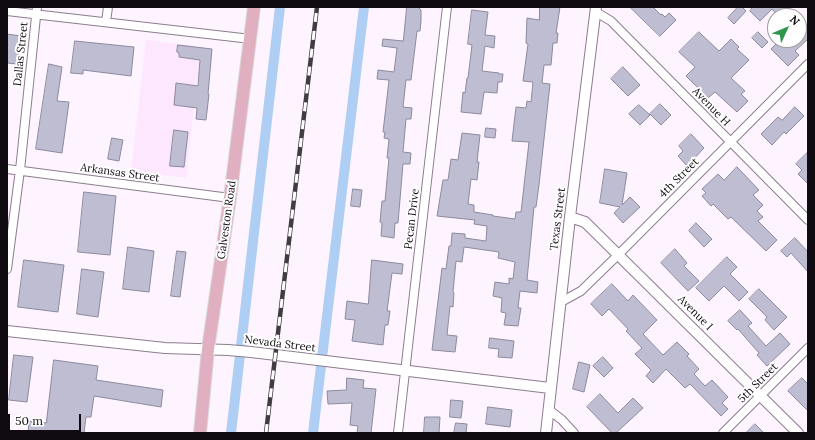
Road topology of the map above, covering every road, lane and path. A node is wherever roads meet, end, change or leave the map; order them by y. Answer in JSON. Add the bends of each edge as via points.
{"nodes":[{"id":1,"x":108,"y":7,"type":"edge"},
{"id":2,"x":254,"y":7,"type":"edge"},
{"id":3,"x":447,"y":7,"type":"edge"},
{"id":4,"x":596,"y":10,"type":"edge"},
{"id":5,"x":7,"y":11,"type":"edge"},
{"id":6,"x":36,"y":11,"type":"edge"},
{"id":7,"x":106,"y":22,"type":"junction"},
{"id":8,"x":250,"y":39,"type":"junction"},
{"id":9,"x":808,"y":64,"type":"edge"},
{"id":10,"x":730,"y":142,"type":"junction"},
{"id":11,"x":7,"y":169,"type":"edge"},
{"id":12,"x":20,"y":170,"type":"junction"},
{"id":13,"x":230,"y":198,"type":"junction"},
{"id":14,"x":570,"y":217,"type":"junction"},
{"id":15,"x":808,"y":220,"type":"edge"},
{"id":16,"x":618,"y":255,"type":"junction"},
{"id":17,"x":7,"y":269,"type":"edge"},
{"id":18,"x":561,"y":302,"type":"junction"},
{"id":19,"x":7,"y":330,"type":"edge"},
{"id":20,"x":808,"y":348,"type":"edge"},
{"id":21,"x":208,"y":349,"type":"junction"},
{"id":22,"x":405,"y":371,"type":"junction"},
{"id":23,"x":550,"y":388,"type":"junction"},
{"id":24,"x":760,"y":395,"type":"junction"},
{"id":25,"x":548,"y":409,"type":"junction"},
{"id":26,"x":200,"y":433,"type":"edge"},
{"id":27,"x":398,"y":433,"type":"edge"},
{"id":28,"x":546,"y":433,"type":"edge"},
{"id":29,"x":574,"y":433,"type":"edge"},
{"id":30,"x":723,"y":433,"type":"edge"},
{"id":31,"x":798,"y":433,"type":"edge"}],
"edges":[{"from":1,"to":7,"type":"street"},
{"from":2,"to":8,"type":"main road","name":"Galveston Road"},
{"from":3,"to":22,"type":"street","name":"Pecan Drive"},
{"from":4,"to":10,"type":"street","name":"Avenue H","via":[[611,20]]},
{"from":4,"to":14,"type":"street","name":"Texas Street"},
{"from":5,"to":6,"type":"street"},
{"from":6,"to":7,"type":"street"},
{"from":6,"to":12,"type":"street","name":"Dallas Street"},
{"from":7,"to":8,"type":"street"},
{"from":8,"to":13,"type":"main road","name":"Galveston Road"},
{"from":9,"to":10,"type":"street","name":"4th Street"},
{"from":10,"to":15,"type":"street","name":"Avenue H"},
{"from":10,"to":16,"type":"street","name":"4th Street"},
{"from":11,"to":12,"type":"street","name":"Arkansas Street"},
{"from":12,"to":13,"type":"street","name":"Arkansas Street"},
{"from":12,"to":17,"type":"street","name":"Dallas Street"},
{"from":13,"to":21,"type":"main road","name":"Galveston Road"},
{"from":14,"to":16,"type":"street","name":"Avenue I","via":[[585,222]]},
{"from":14,"to":18,"type":"street","name":"Texas Street"},
{"from":16,"to":18,"type":"street","name":"4th Street","via":[[581,291]]},
{"from":16,"to":24,"type":"street","name":"Avenue I"},
{"from":18,"to":23,"type":"street","name":"Texas Street"},
{"from":19,"to":21,"type":"street","name":"Nevada Street","via":[[164,348]]},
{"from":20,"to":24,"type":"street","name":"5th Street"},
{"from":21,"to":22,"type":"street","name":"Nevada Street"},
{"from":21,"to":26,"type":"main road","name":"Galveston Road"},
{"from":22,"to":23,"type":"street","name":"Nevada Street"},
{"from":22,"to":27,"type":"street","name":"Pecan Drive"},
{"from":23,"to":25,"type":"street","name":"Texas Street"},
{"from":24,"to":30,"type":"street","name":"5th Street"},
{"from":24,"to":31,"type":"street","name":"Avenue I"},
{"from":25,"to":28,"type":"street","name":"Texas Street"},
{"from":25,"to":29,"type":"street"}]}
